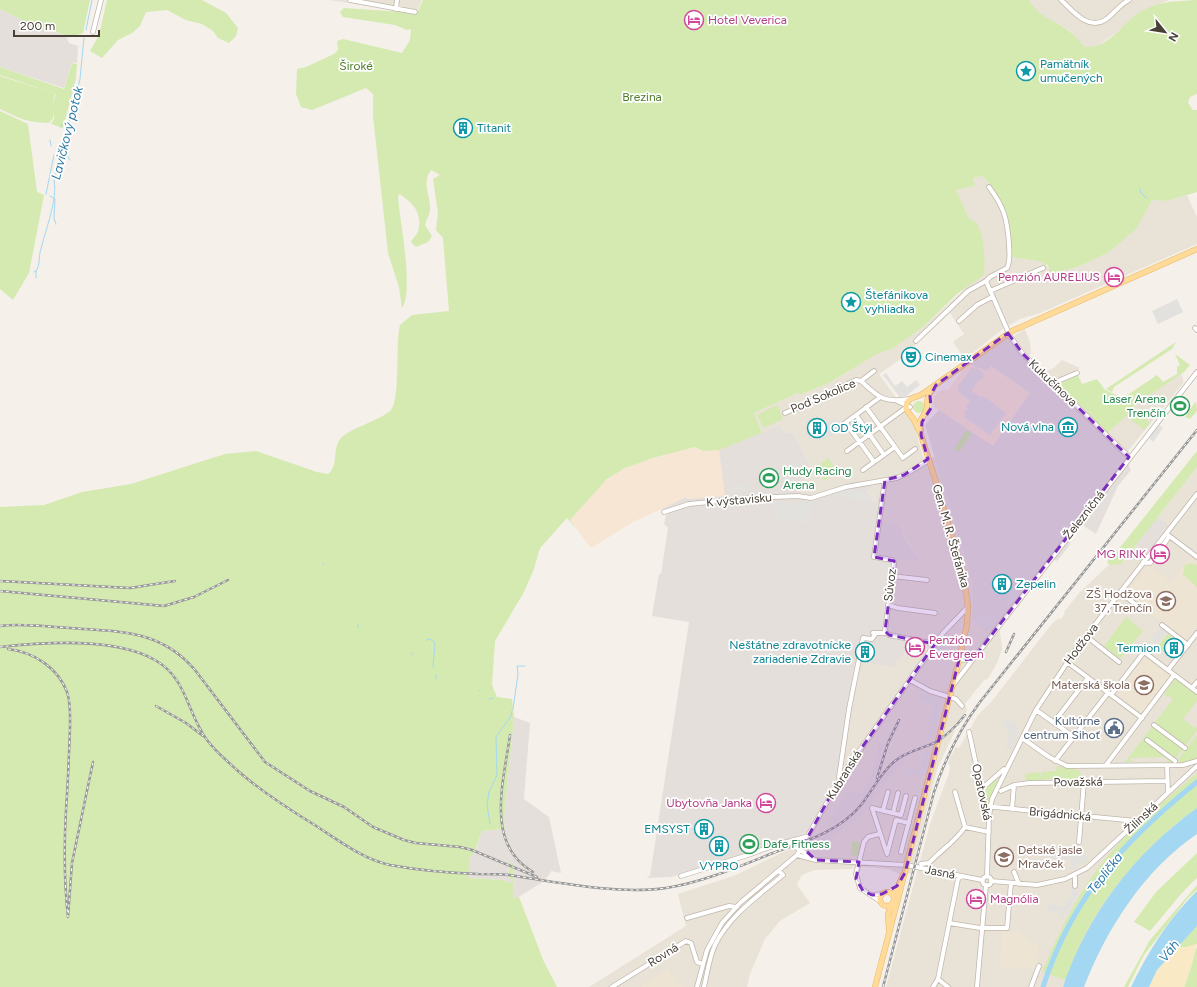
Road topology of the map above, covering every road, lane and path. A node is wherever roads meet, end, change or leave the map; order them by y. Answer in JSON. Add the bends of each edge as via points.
{"nodes":[{"id":1,"x":101,"y":0,"type":"edge"},
{"id":2,"x":350,"y":0,"type":"edge"},
{"id":3,"x":397,"y":0,"type":"edge"},
{"id":4,"x":1061,"y":0,"type":"edge"},
{"id":5,"x":1129,"y":0,"type":"edge"},
{"id":6,"x":396,"y":8,"type":"junction"},
{"id":7,"x":415,"y":12,"type":"dead end"},
{"id":8,"x":93,"y":32,"type":"dead end"},
{"id":9,"x":989,"y":187,"type":"dead end"},
{"id":10,"x":1197,"y":249,"type":"edge"},
{"id":11,"x":1043,"y":268,"type":"dead end"},
{"id":12,"x":986,"y":281,"type":"junction"},
{"id":13,"x":990,"y":291,"type":"junction"},
{"id":14,"x":992,"y":297,"type":"junction"},
{"id":15,"x":959,"y":321,"type":"dead end"},
{"id":16,"x":1008,"y":333,"type":"junction"},
{"id":17,"x":916,"y":341,"type":"dead end"},
{"id":18,"x":874,"y":371,"type":"dead end"},
{"id":19,"x":1197,"y":372,"type":"edge"},
{"id":20,"x":1077,"y":373,"type":"dead end"},
{"id":21,"x":1193,"y":376,"type":"junction"},
{"id":22,"x":1197,"y":380,"type":"edge"},
{"id":23,"x":861,"y":381,"type":"junction"},
{"id":24,"x":1053,"y":383,"type":"junction"},
{"id":25,"x":932,"y":389,"type":"junction"},
{"id":26,"x":879,"y":398,"type":"junction"},
{"id":27,"x":910,"y":399,"type":"junction"},
{"id":28,"x":921,"y":399,"type":"junction"},
{"id":29,"x":897,"y":401,"type":"junction"},
{"id":30,"x":906,"y":406,"type":"junction"},
{"id":31,"x":866,"y":407,"type":"junction"},
{"id":32,"x":929,"y":412,"type":"junction"},
{"id":33,"x":785,"y":413,"type":"dead end"},
{"id":34,"x":913,"y":414,"type":"junction"},
{"id":35,"x":856,"y":415,"type":"junction"},
{"id":36,"x":923,"y":415,"type":"junction"},
{"id":37,"x":846,"y":423,"type":"junction"},
{"id":38,"x":841,"y":426,"type":"dead end"},
{"id":39,"x":880,"y":427,"type":"junction"},
{"id":40,"x":920,"y":431,"type":"junction"},
{"id":41,"x":870,"y":434,"type":"junction"},
{"id":42,"x":859,"y":442,"type":"junction"},
{"id":43,"x":895,"y":447,"type":"junction"},
{"id":44,"x":915,"y":449,"type":"dead end"},
{"id":45,"x":847,"y":451,"type":"dead end"},
{"id":46,"x":884,"y":455,"type":"junction"},
{"id":47,"x":1129,"y":457,"type":"junction"},
{"id":48,"x":929,"y":460,"type":"junction"},
{"id":49,"x":874,"y":462,"type":"junction"},
{"id":50,"x":863,"y":470,"type":"dead end"},
{"id":51,"x":885,"y":480,"type":"junction"},
{"id":52,"x":1197,"y":494,"type":"edge"},
{"id":53,"x":664,"y":512,"type":"dead end"},
{"id":54,"x":1168,"y":535,"type":"junction"},
{"id":55,"x":1197,"y":557,"type":"edge"},
{"id":56,"x":892,"y":576,"type":"junction"},
{"id":57,"x":926,"y":580,"type":"dead end"},
{"id":58,"x":1120,"y":592,"type":"junction"},
{"id":59,"x":1135,"y":604,"type":"dead end"},
{"id":60,"x":888,"y":605,"type":"junction"},
{"id":61,"x":968,"y":606,"type":"junction"},
{"id":62,"x":934,"y":613,"type":"dead end"},
{"id":63,"x":1162,"y":624,"type":"dead end"},
{"id":64,"x":886,"y":633,"type":"junction"},
{"id":65,"x":1197,"y":633,"type":"edge"},
{"id":66,"x":1086,"y":636,"type":"junction"},
{"id":67,"x":935,"y":644,"type":"junction"},
{"id":68,"x":1188,"y":645,"type":"junction"},
{"id":69,"x":973,"y":659,"type":"junction"},
{"id":70,"x":959,"y":660,"type":"junction"},
{"id":71,"x":1067,"y":662,"type":"junction"},
{"id":72,"x":1119,"y":662,"type":"dead end"},
{"id":73,"x":1168,"y":670,"type":"junction"},
{"id":74,"x":1174,"y":675,"type":"junction"},
{"id":75,"x":1088,"y":678,"type":"junction"},
{"id":76,"x":910,"y":680,"type":"junction"},
{"id":77,"x":1197,"y":682,"type":"edge"},
{"id":78,"x":953,"y":685,"type":"junction"},
{"id":79,"x":1192,"y":688,"type":"junction"},
{"id":80,"x":1197,"y":692,"type":"edge"},
{"id":81,"x":1109,"y":694,"type":"junction"},
{"id":82,"x":950,"y":697,"type":"junction"},
{"id":83,"x":962,"y":706,"type":"dead end"},
{"id":84,"x":1036,"y":710,"type":"junction"},
{"id":85,"x":1142,"y":718,"type":"junction"},
{"id":86,"x":1054,"y":722,"type":"junction"},
{"id":87,"x":1154,"y":724,"type":"dead end"},
{"id":88,"x":969,"y":732,"type":"dead end"},
{"id":89,"x":1074,"y":737,"type":"junction"},
{"id":90,"x":1022,"y":738,"type":"junction"},
{"id":91,"x":1147,"y":740,"type":"dead end"},
{"id":92,"x":1185,"y":748,"type":"dead end"},
{"id":93,"x":1055,"y":761,"type":"junction"},
{"id":94,"x":1175,"y":761,"type":"dead end"},
{"id":95,"x":1197,"y":761,"type":"edge"},
{"id":96,"x":1106,"y":765,"type":"junction"},
{"id":97,"x":1167,"y":765,"type":"junction"},
{"id":98,"x":1183,"y":765,"type":"junction"},
{"id":99,"x":1008,"y":766,"type":"junction"},
{"id":100,"x":1197,"y":766,"type":"edge"},
{"id":101,"x":1192,"y":770,"type":"junction"},
{"id":102,"x":839,"y":780,"type":"junction"},
{"id":103,"x":1166,"y":781,"type":"junction"},
{"id":104,"x":1084,"y":782,"type":"junction"},
{"id":105,"x":980,"y":786,"type":"junction"},
{"id":106,"x":1014,"y":786,"type":"junction"},
{"id":107,"x":1001,"y":791,"type":"dead end"},
{"id":108,"x":888,"y":792,"type":"dead end"},
{"id":109,"x":955,"y":792,"type":"dead end"},
{"id":110,"x":1168,"y":792,"type":"junction"},
{"id":111,"x":898,"y":793,"type":"dead end"},
{"id":112,"x":906,"y":796,"type":"dead end"},
{"id":113,"x":915,"y":798,"type":"dead end"},
{"id":114,"x":984,"y":806,"type":"junction"},
{"id":115,"x":990,"y":807,"type":"junction"},
{"id":116,"x":1012,"y":809,"type":"junction"},
{"id":117,"x":883,"y":810,"type":"junction"},
{"id":118,"x":893,"y":813,"type":"junction"},
{"id":119,"x":1081,"y":816,"type":"junction"},
{"id":120,"x":989,"y":821,"type":"junction"},
{"id":121,"x":1136,"y":821,"type":"junction"},
{"id":122,"x":909,"y":823,"type":"junction"},
{"id":123,"x":965,"y":827,"type":"junction"},
{"id":124,"x":989,"y":832,"type":"junction"},
{"id":125,"x":879,"y":834,"type":"junction"},
{"id":126,"x":808,"y":836,"type":"junction"},
{"id":127,"x":882,"y":841,"type":"junction"},
{"id":128,"x":788,"y":842,"type":"junction"},
{"id":129,"x":805,"y":842,"type":"junction"},
{"id":130,"x":1079,"y":842,"type":"dead end"},
{"id":131,"x":890,"y":844,"type":"junction"},
{"id":132,"x":901,"y":852,"type":"dead end"},
{"id":133,"x":799,"y":853,"type":"junction"},
{"id":134,"x":808,"y":855,"type":"junction"},
{"id":135,"x":816,"y":860,"type":"junction"},
{"id":136,"x":859,"y":862,"type":"junction"},
{"id":137,"x":921,"y":864,"type":"dead end"},
{"id":138,"x":906,"y":868,"type":"junction"},
{"id":139,"x":779,"y":871,"type":"junction"},
{"id":140,"x":1014,"y":872,"type":"dead end"},
{"id":141,"x":681,"y":876,"type":"dead end"},
{"id":142,"x":961,"y":876,"type":"junction"},
{"id":143,"x":987,"y":876,"type":"junction"},
{"id":144,"x":1075,"y":877,"type":"dead end"},
{"id":145,"x":982,"y":880,"type":"junction"},
{"id":146,"x":991,"y":881,"type":"junction"},
{"id":147,"x":1011,"y":883,"type":"junction"},
{"id":148,"x":1019,"y":884,"type":"junction"},
{"id":149,"x":986,"y":885,"type":"junction"},
{"id":150,"x":761,"y":886,"type":"junction"},
{"id":151,"x":1075,"y":886,"type":"dead end"},
{"id":152,"x":764,"y":890,"type":"junction"},
{"id":153,"x":891,"y":893,"type":"junction"},
{"id":154,"x":882,"y":894,"type":"junction"},
{"id":155,"x":872,"y":895,"type":"junction"},
{"id":156,"x":880,"y":901,"type":"junction"},
{"id":157,"x":738,"y":905,"type":"junction"},
{"id":158,"x":888,"y":906,"type":"junction"},
{"id":159,"x":744,"y":907,"type":"junction"},
{"id":160,"x":687,"y":918,"type":"dead end"},
{"id":161,"x":722,"y":923,"type":"junction"},
{"id":162,"x":949,"y":923,"type":"junction"},
{"id":163,"x":727,"y":926,"type":"junction"},
{"id":164,"x":982,"y":928,"type":"junction"},
{"id":165,"x":888,"y":938,"type":"junction"},
{"id":166,"x":710,"y":945,"type":"junction"},
{"id":167,"x":714,"y":947,"type":"junction"},
{"id":168,"x":703,"y":964,"type":"junction"},
{"id":169,"x":1039,"y":966,"type":"dead end"},
{"id":170,"x":701,"y":970,"type":"junction"},
{"id":171,"x":707,"y":972,"type":"junction"},
{"id":172,"x":938,"y":979,"type":"junction"},
{"id":173,"x":612,"y":987,"type":"edge"},
{"id":174,"x":697,"y":987,"type":"edge"},
{"id":175,"x":704,"y":987,"type":"edge"},
{"id":176,"x":875,"y":987,"type":"edge"},
{"id":177,"x":933,"y":987,"type":"edge"},
{"id":178,"x":948,"y":987,"type":"edge"},
{"id":179,"x":978,"y":987,"type":"edge"},
{"id":180,"x":1031,"y":987,"type":"edge"}],
"edges":[{"from":1,"to":8,"type":"street"},
{"from":2,"to":6,"type":"street"},
{"from":3,"to":6,"type":"street"},
{"from":4,"to":5,"type":"street","via":[[1084,20],[1096,23],[1105,20],[1122,3]]},
{"from":6,"to":7,"type":"street"},
{"from":9,"to":12,"type":"street","via":[[1006,216],[1010,258],[1007,268]]},
{"from":10,"to":16,"type":"main road"},
{"from":11,"to":13,"type":"street"},
{"from":12,"to":13,"type":"street","name":"Kukučínova"},
{"from":12,"to":17,"type":"street","via":[[968,291]]},
{"from":13,"to":14,"type":"street","name":"Kukučínova"},
{"from":14,"to":15,"type":"street","via":[[977,305]]},
{"from":14,"to":16,"type":"street","name":"Kukučínova"},
{"from":16,"to":24,"type":"street","name":"Kukučínova","via":[[1022,353]]},
{"from":16,"to":25,"type":"main road"},
{"from":18,"to":23,"type":"street","name":"Pod Sokolice"},
{"from":19,"to":21,"type":"street","name":"Železničná"},
{"from":20,"to":24,"type":"street"},
{"from":21,"to":22,"type":"street"},
{"from":21,"to":47,"type":"street","name":"Železničná"},
{"from":23,"to":26,"type":"street","name":"Pod Sokolice"},
{"from":23,"to":33,"type":"street","name":"Pod Sokolice","via":[[856,380]]},
{"from":24,"to":47,"type":"street","name":"Kukučínova"},
{"from":25,"to":28,"type":"main road"},
{"from":25,"to":32,"type":"main road"},
{"from":26,"to":29,"type":"street"},
{"from":26,"to":31,"type":"street"},
{"from":27,"to":28,"type":"main road"},
{"from":27,"to":29,"type":"street"},
{"from":27,"to":30,"type":"main road"},
{"from":28,"to":30,"type":"main road"},
{"from":28,"to":36,"type":"main road","via":[[927,409]]},
{"from":29,"to":30,"type":"street"},
{"from":30,"to":34,"type":"main road"},
{"from":30,"to":39,"type":"street"},
{"from":30,"to":40,"type":"main road"},
{"from":31,"to":35,"type":"street"},
{"from":31,"to":39,"type":"street"},
{"from":32,"to":36,"type":"main road"},
{"from":32,"to":40,"type":"main road","via":[[922,420]]},
{"from":34,"to":36,"type":"main road"},
{"from":34,"to":40,"type":"main road"},
{"from":35,"to":37,"type":"street"},
{"from":35,"to":41,"type":"street"},
{"from":36,"to":40,"type":"main road"},
{"from":37,"to":38,"type":"street"},
{"from":37,"to":42,"type":"street"},
{"from":39,"to":41,"type":"street"},
{"from":39,"to":43,"type":"street"},
{"from":40,"to":48,"type":"main road","name":"Gen. M. R. Štefánika"},
{"from":41,"to":42,"type":"street"},
{"from":41,"to":46,"type":"street"},
{"from":42,"to":45,"type":"street"},
{"from":42,"to":49,"type":"street"},
{"from":43,"to":44,"type":"street","via":[[902,458]]},
{"from":43,"to":46,"type":"street"},
{"from":46,"to":49,"type":"street"},
{"from":47,"to":69,"type":"street","name":"Železničná"},
{"from":48,"to":51,"type":"street","name":"K výstavisku","via":[[904,475]]},
{"from":48,"to":61,"type":"main road","name":"Gen. M. R. Štefánika","via":[[963,574]]},
{"from":49,"to":50,"type":"street"},
{"from":51,"to":53,"type":"street","name":"K výstavisku","via":[[846,487],[811,498],[750,498],[689,504]]},
{"from":51,"to":56,"type":"street","name":"Súvoz","via":[[874,557],[892,560]]},
{"from":52,"to":54,"type":"street","name":"Hodžova"},
{"from":54,"to":55,"type":"street"},
{"from":54,"to":58,"type":"street","name":"Hodžova"},
{"from":56,"to":57,"type":"street"},
{"from":56,"to":60,"type":"street","name":"Súvoz"},
{"from":58,"to":59,"type":"street"},
{"from":58,"to":66,"type":"street","name":"Hodžova"},
{"from":60,"to":62,"type":"street"},
{"from":60,"to":64,"type":"street","name":"Súvoz","via":[[884,628]]},
{"from":61,"to":67,"type":"street","name":"Kubranská"},
{"from":61,"to":70,"type":"main road","name":"Gen. M. R. Štefánika"},
{"from":63,"to":68,"type":"street"},
{"from":64,"to":67,"type":"street"},
{"from":64,"to":102,"type":"street","via":[[875,633],[872,639],[863,638]]},
{"from":65,"to":68,"type":"street"},
{"from":66,"to":71,"type":"street","name":"Hodžova"},
{"from":66,"to":72,"type":"street"},
{"from":67,"to":76,"type":"street","name":"Kubranská"},
{"from":68,"to":73,"type":"street"},
{"from":69,"to":70,"type":"street"},
{"from":69,"to":78,"type":"street","name":"Železničná"},
{"from":70,"to":78,"type":"main road","name":"Gen. M. R. Štefánika"},
{"from":71,"to":75,"type":"street"},
{"from":71,"to":84,"type":"street","name":"Hodžova"},
{"from":73,"to":74,"type":"street"},
{"from":73,"to":81,"type":"street","via":[[1144,652]]},
{"from":74,"to":79,"type":"street"},
{"from":74,"to":85,"type":"street"},
{"from":75,"to":81,"type":"street"},
{"from":75,"to":86,"type":"street"},
{"from":76,"to":82,"type":"street","via":[[930,691]]},
{"from":76,"to":102,"type":"street","name":"Kubranská"},
{"from":77,"to":79,"type":"street"},
{"from":78,"to":82,"type":"main road","name":"Gen. M. R. Štefánika"},
{"from":79,"to":80,"type":"street"},
{"from":81,"to":85,"type":"street"},
{"from":81,"to":89,"type":"street"},
{"from":82,"to":83,"type":"street"},
{"from":82,"to":138,"type":"main road","name":"Gen. M. R. Štefánika"},
{"from":84,"to":86,"type":"street"},
{"from":84,"to":90,"type":"street","name":"Hodžova"},
{"from":85,"to":96,"type":"street"},
{"from":86,"to":89,"type":"street"},
{"from":87,"to":92,"type":"street"},
{"from":88,"to":105,"type":"street","name":"Opatovská"},
{"from":89,"to":93,"type":"street"},
{"from":90,"to":93,"type":"street","name":"Považská"},
{"from":90,"to":99,"type":"street","name":"Hodžova"},
{"from":91,"to":94,"type":"street"},
{"from":93,"to":96,"type":"street","name":"Považská","via":[[1067,766]]},
{"from":95,"to":98,"type":"street","name":"Považská"},
{"from":96,"to":97,"type":"street","name":"Považská"},
{"from":97,"to":98,"type":"street","name":"Považská"},
{"from":97,"to":103,"type":"street"},
{"from":98,"to":101,"type":"street","name":"Považská"},
{"from":99,"to":105,"type":"street","name":"Hodžova","via":[[994,780]]},
{"from":99,"to":115,"type":"street","name":"Hodžova"},
{"from":100,"to":101,"type":"street","name":"Žilinská"},
{"from":101,"to":110,"type":"street","name":"Žilinská"},
{"from":102,"to":126,"type":"street","name":"Kubranská"},
{"from":103,"to":104,"type":"street","name":"Považská"},
{"from":103,"to":110,"type":"street"},
{"from":104,"to":106,"type":"street","name":"Považská","via":[[1029,783]]},
{"from":104,"to":119,"type":"street"},
{"from":105,"to":114,"type":"street","name":"Opatovská"},
{"from":106,"to":107,"type":"street","name":"Považská"},
{"from":106,"to":116,"type":"street"},
{"from":108,"to":117,"type":"street"},
{"from":109,"to":123,"type":"street"},
{"from":110,"to":121,"type":"street","name":"Žilinská"},
{"from":111,"to":118,"type":"street"},
{"from":112,"to":118,"type":"street","via":[[901,815]]},
{"from":113,"to":122,"type":"street"},
{"from":114,"to":115,"type":"street","name":"Brigádnická"},
{"from":114,"to":120,"type":"street","name":"Opatovská"},
{"from":115,"to":116,"type":"street","name":"Brigádnická"},
{"from":115,"to":120,"type":"street","name":"Hodžova"},
{"from":116,"to":119,"type":"street","name":"Brigádnická"},
{"from":117,"to":118,"type":"street"},
{"from":117,"to":125,"type":"street","via":[[871,807]]},
{"from":119,"to":121,"type":"street","name":"Brigádnická"},
{"from":119,"to":130,"type":"street"},
{"from":120,"to":124,"type":"street","name":"Opatovská"},
{"from":121,"to":148,"type":"street","name":"Žilinská","via":[[1100,857],[1078,873],[1052,882]]},
{"from":122,"to":131,"type":"street","via":[[896,820]]},
{"from":122,"to":132,"type":"street"},
{"from":123,"to":124,"type":"street"},
{"from":123,"to":137,"type":"street","via":[[958,838],[942,849],[929,863]]},
{"from":124,"to":143,"type":"street","name":"Opatovská"},
{"from":125,"to":127,"type":"street"},
{"from":125,"to":136,"type":"street","via":[[866,839]]},
{"from":126,"to":128,"type":"street"},
{"from":126,"to":129,"type":"street","name":"Kubranská"},
{"from":127,"to":131,"type":"street"},
{"from":127,"to":131,"type":"street","via":[[887,854]]},
{"from":128,"to":133,"type":"street","via":[[794,845]]},
{"from":128,"to":141,"type":"street"},
{"from":129,"to":133,"type":"street","name":"Kubranská"},
{"from":129,"to":134,"type":"street"},
{"from":133,"to":134,"type":"street"},
{"from":133,"to":135,"type":"street","name":"Jasná"},
{"from":133,"to":139,"type":"street","name":"Kubranská"},
{"from":134,"to":135,"type":"street"},
{"from":135,"to":136,"type":"street","name":"Jasná"},
{"from":136,"to":142,"type":"street","name":"Jasná","via":[[898,864]]},
{"from":136,"to":155,"type":"street","via":[[856,874],[858,884],[863,891]]},
{"from":138,"to":153,"type":"main road"},
{"from":138,"to":165,"type":"main road","name":"Gen. M. R. Štefánika"},
{"from":139,"to":150,"type":"street","name":"Kubranská"},
{"from":139,"to":152,"type":"street","name":"Kubranská","via":[[783,875]]},
{"from":140,"to":148,"type":"street"},
{"from":142,"to":145,"type":"street","name":"Jasná"},
{"from":142,"to":162,"type":"street","via":[[958,879]]},
{"from":143,"to":145,"type":"street"},
{"from":143,"to":146,"type":"street"},
{"from":144,"to":151,"type":"street"},
{"from":145,"to":149,"type":"street"},
{"from":146,"to":147,"type":"street","name":"Žilinská"},
{"from":146,"to":149,"type":"street"},
{"from":147,"to":148,"type":"street","name":"Žilinská"},
{"from":147,"to":164,"type":"street","via":[[1008,928]]},
{"from":149,"to":164,"type":"street"},
{"from":150,"to":152,"type":"street"},
{"from":150,"to":157,"type":"street","name":"Kubranská"},
{"from":152,"to":159,"type":"street","name":"Kubranská"},
{"from":153,"to":154,"type":"main road"},
{"from":153,"to":158,"type":"main road","via":[[895,901]]},
{"from":154,"to":155,"type":"street"},
{"from":154,"to":156,"type":"main road"},
{"from":155,"to":156,"type":"street"},
{"from":156,"to":158,"type":"main road"},
{"from":157,"to":159,"type":"street"},
{"from":157,"to":160,"type":"street"},
{"from":157,"to":161,"type":"street","name":"Kubranská"},
{"from":158,"to":165,"type":"main road"},
{"from":159,"to":163,"type":"street","name":"Kubranská"},
{"from":161,"to":163,"type":"street"},
{"from":161,"to":166,"type":"street","name":"Kubranská"},
{"from":162,"to":164,"type":"street"},
{"from":162,"to":172,"type":"street"},
{"from":163,"to":167,"type":"street","name":"Kubranská"},
{"from":164,"to":179,"type":"street"},
{"from":165,"to":176,"type":"main road"},
{"from":166,"to":167,"type":"street"},
{"from":166,"to":168,"type":"street","name":"Kubranská"},
{"from":167,"to":171,"type":"street","name":"Kubranská"},
{"from":168,"to":170,"type":"street","name":"Kubranská"},
{"from":168,"to":173,"type":"street","name":"Rovná","via":[[697,962],[691,943],[686,941]]},
{"from":169,"to":180,"type":"street"},
{"from":170,"to":171,"type":"street"},
{"from":170,"to":174,"type":"street","name":"Kubranská"},
{"from":171,"to":175,"type":"street","name":"Kubranská"},
{"from":172,"to":177,"type":"street"},
{"from":172,"to":178,"type":"street"}]}
